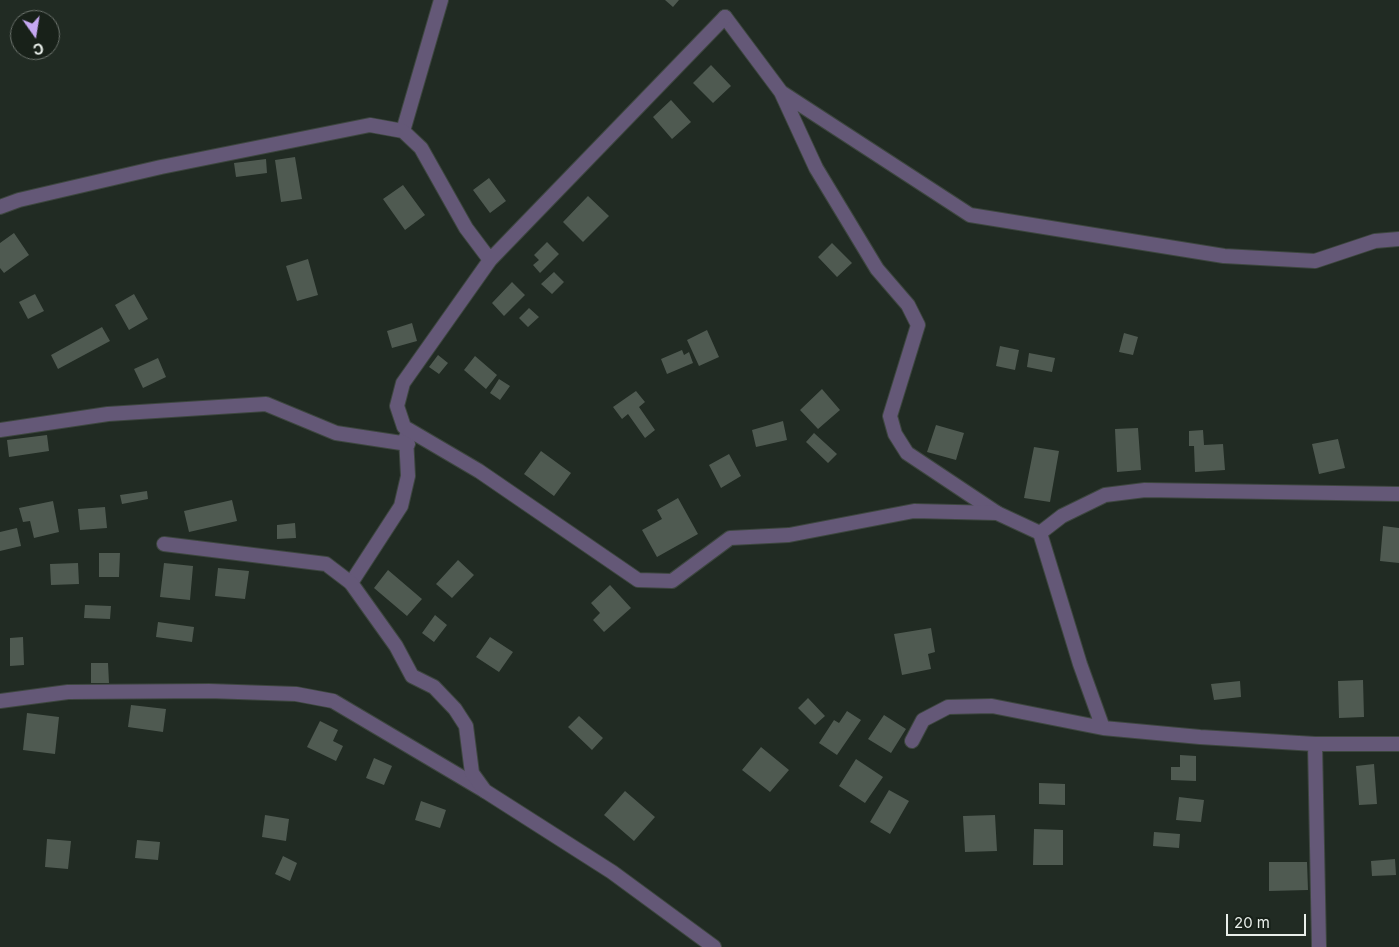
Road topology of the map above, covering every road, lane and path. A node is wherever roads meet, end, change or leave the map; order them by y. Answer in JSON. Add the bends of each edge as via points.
{"nodes":[{"id":1,"x":441,"y":0,"type":"edge"},
{"id":2,"x":780,"y":92,"type":"junction"},
{"id":3,"x":403,"y":131,"type":"junction"},
{"id":4,"x":0,"y":207,"type":"edge"},
{"id":5,"x":1399,"y":239,"type":"edge"},
{"id":6,"x":490,"y":260,"type":"junction"},
{"id":7,"x":404,"y":428,"type":"junction"},
{"id":8,"x":0,"y":430,"type":"edge"},
{"id":9,"x":408,"y":444,"type":"junction"},
{"id":10,"x":1399,"y":494,"type":"edge"},
{"id":11,"x":997,"y":513,"type":"junction"},
{"id":12,"x":1040,"y":532,"type":"junction"},
{"id":13,"x":164,"y":544,"type":"dead end"},
{"id":14,"x":351,"y":583,"type":"junction"},
{"id":15,"x":0,"y":701,"type":"edge"},
{"id":16,"x":1103,"y":728,"type":"junction"},
{"id":17,"x":912,"y":742,"type":"dead end"},
{"id":18,"x":1315,"y":744,"type":"junction"},
{"id":19,"x":1399,"y":744,"type":"edge"},
{"id":20,"x":485,"y":791,"type":"junction"},
{"id":21,"x":713,"y":947,"type":"edge"},
{"id":22,"x":1319,"y":947,"type":"edge"}],
"edges":[{"from":1,"to":3,"type":"street"},
{"from":2,"to":5,"type":"street","via":[[970,215],[1224,256],[1306,261],[1315,261],[1375,240]]},
{"from":2,"to":6,"type":"street","via":[[725,17]]},
{"from":2,"to":11,"type":"street","via":[[822,176],[877,269],[908,305],[918,325],[890,416],[895,434],[907,453]]},
{"from":3,"to":4,"type":"street","via":[[370,125],[161,167]]},
{"from":3,"to":6,"type":"street","via":[[421,148],[466,228]]},
{"from":6,"to":7,"type":"street","via":[[403,383],[397,406]]},
{"from":7,"to":9,"type":"street"},
{"from":7,"to":11,"type":"street","via":[[479,471],[638,580],[672,581],[730,538],[789,535],[914,511]]},
{"from":8,"to":9,"type":"street","via":[[108,414],[266,404],[336,433]]},
{"from":9,"to":14,"type":"street","via":[[408,476],[401,506]]},
{"from":10,"to":12,"type":"street","via":[[1145,490],[1105,495],[1062,516]]},
{"from":11,"to":12,"type":"street"},
{"from":12,"to":16,"type":"street"},
{"from":13,"to":14,"type":"street","via":[[326,564]]},
{"from":14,"to":20,"type":"street","via":[[396,646],[412,676],[434,687],[466,726],[472,773]]},
{"from":15,"to":20,"type":"street","via":[[68,692],[296,694],[333,701]]},
{"from":16,"to":17,"type":"street","via":[[992,706],[948,707],[924,720]]},
{"from":16,"to":18,"type":"street","via":[[1200,738]]},
{"from":18,"to":19,"type":"street"},
{"from":18,"to":22,"type":"street"},
{"from":20,"to":21,"type":"street","via":[[612,872]]}]}
